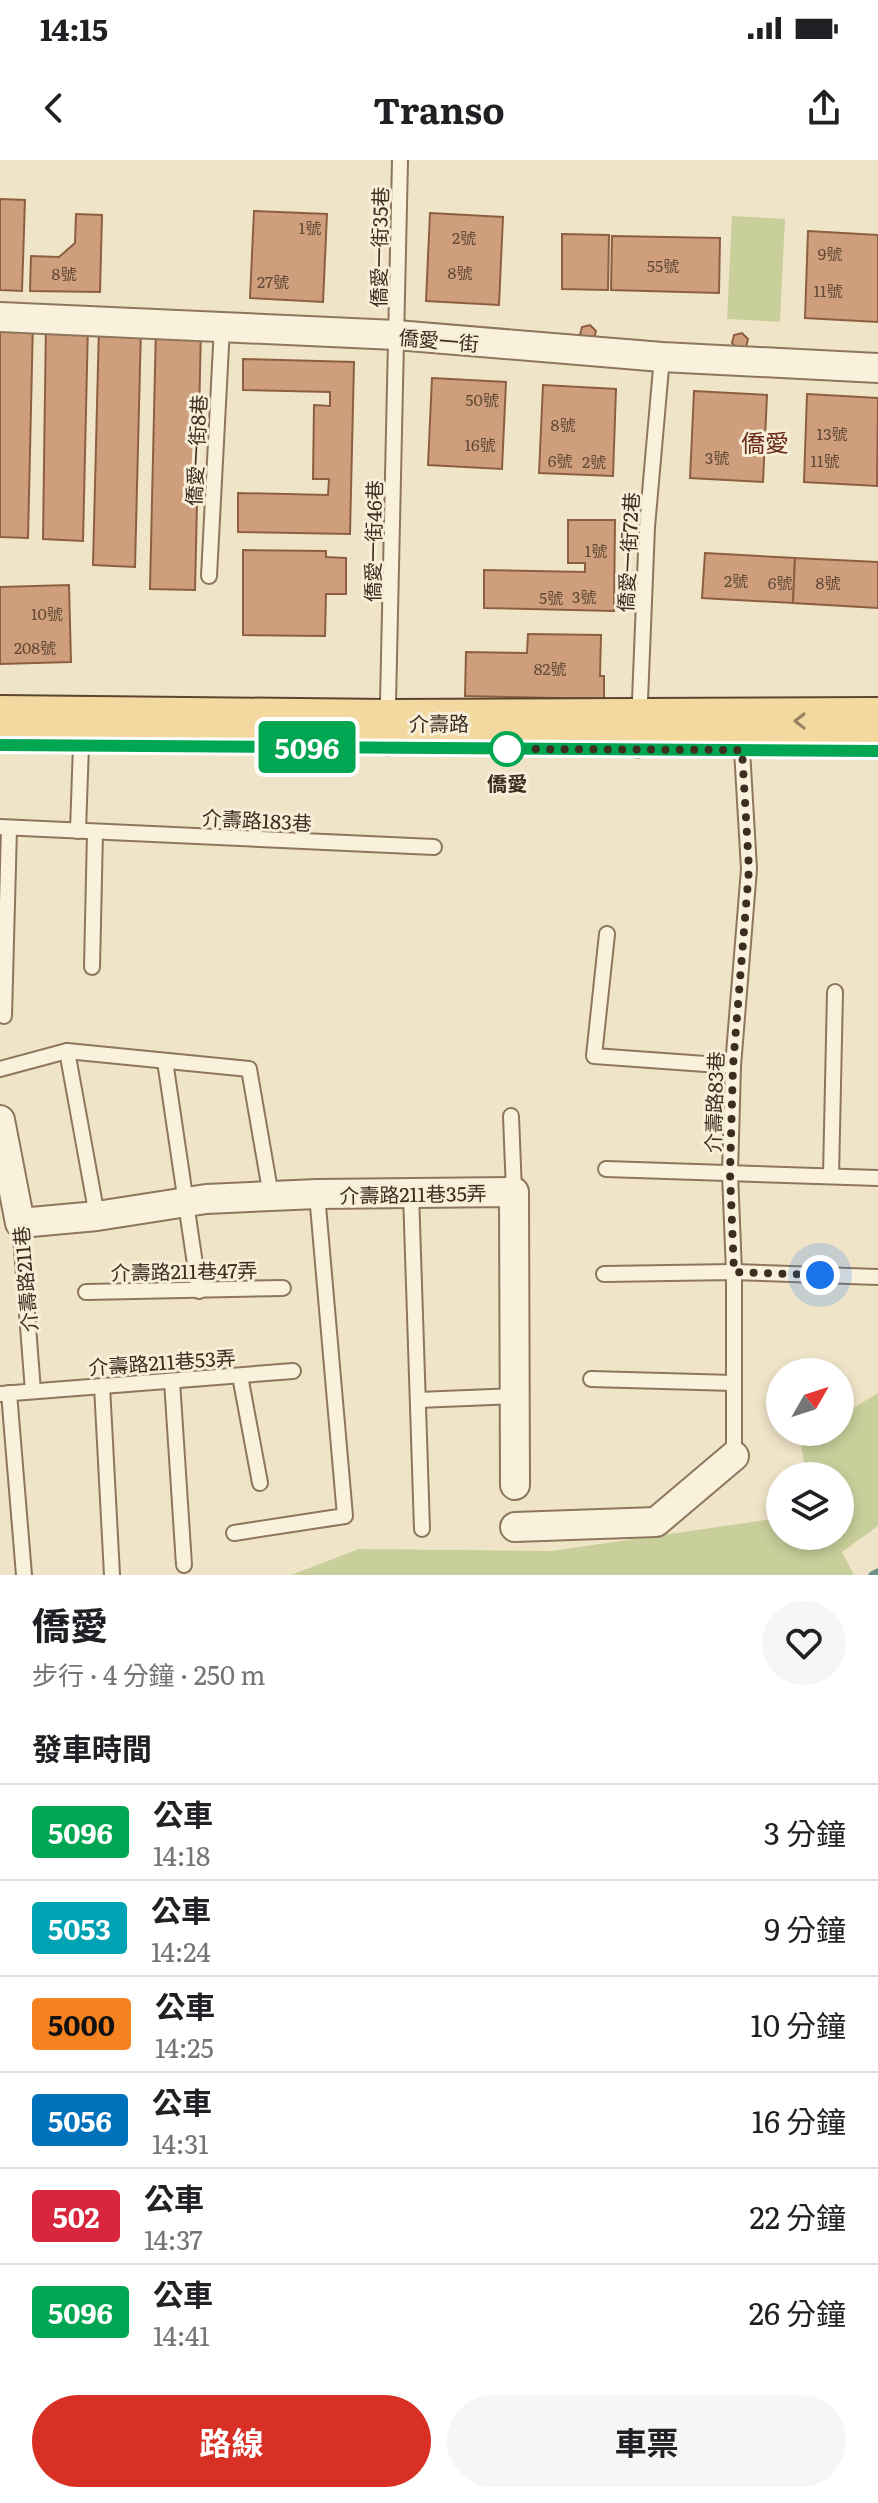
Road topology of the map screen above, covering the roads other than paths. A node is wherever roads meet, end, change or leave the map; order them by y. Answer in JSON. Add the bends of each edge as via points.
{"nodes":[{"id":1,"x":400,"y":160,"type":"edge"},
{"id":2,"x":0,"y":317,"type":"edge"},
{"id":3,"x":222,"y":327,"type":"junction"},
{"id":4,"x":396,"y":335,"type":"junction"},
{"id":5,"x":662,"y":357,"type":"junction"},
{"id":6,"x":878,"y":368,"type":"edge"},
{"id":7,"x":209,"y":576,"type":"dead end"},
{"id":8,"x":0,"y":718,"type":"edge"},
{"id":9,"x":878,"y":720,"type":"edge"},
{"id":10,"x":388,"y":735,"type":"junction"},
{"id":11,"x":638,"y":736,"type":"junction"},
{"id":12,"x":0,"y":745,"type":"edge"},
{"id":13,"x":81,"y":745,"type":"junction"},
{"id":14,"x":742,"y":750,"type":"junction"},
{"id":15,"x":878,"y":751,"type":"edge"},
{"id":16,"x":4,"y":827,"type":"edge"},
{"id":17,"x":78,"y":831,"type":"junction"},
{"id":18,"x":95,"y":832,"type":"junction"},
{"id":19,"x":434,"y":847,"type":"dead end"},
{"id":20,"x":607,"y":934,"type":"dead end"},
{"id":21,"x":92,"y":967,"type":"dead end"},
{"id":22,"x":835,"y":992,"type":"dead end"},
{"id":23,"x":4,"y":1016,"type":"dead end"},
{"id":24,"x":67,"y":1051,"type":"junction"},
{"id":25,"x":165,"y":1061,"type":"junction"},
{"id":26,"x":733,"y":1066,"type":"junction"},
{"id":27,"x":0,"y":1069,"type":"edge"},
{"id":28,"x":511,"y":1116,"type":"dead end"},
{"id":29,"x":0,"y":1120,"type":"edge"},
{"id":30,"x":606,"y":1169,"type":"dead end"},
{"id":31,"x":730,"y":1173,"type":"junction"},
{"id":32,"x":831,"y":1176,"type":"junction"},
{"id":33,"x":878,"y":1178,"type":"edge"},
{"id":34,"x":514,"y":1192,"type":"junction"},
{"id":35,"x":411,"y":1193,"type":"junction"},
{"id":36,"x":317,"y":1194,"type":"junction"},
{"id":37,"x":271,"y":1196,"type":"junction"},
{"id":38,"x":186,"y":1202,"type":"junction"},
{"id":39,"x":97,"y":1216,"type":"junction"},
{"id":40,"x":20,"y":1223,"type":"junction"},
{"id":41,"x":734,"y":1272,"type":"junction"},
{"id":42,"x":604,"y":1274,"type":"dead end"},
{"id":43,"x":878,"y":1277,"type":"edge"},
{"id":44,"x":283,"y":1288,"type":"dead end"},
{"id":45,"x":199,"y":1291,"type":"junction"},
{"id":46,"x":86,"y":1292,"type":"dead end"},
{"id":47,"x":293,"y":1371,"type":"dead end"},
{"id":48,"x":240,"y":1376,"type":"junction"},
{"id":49,"x":591,"y":1379,"type":"dead end"},
{"id":50,"x":172,"y":1381,"type":"junction"},
{"id":51,"x":734,"y":1383,"type":"junction"},
{"id":52,"x":102,"y":1386,"type":"junction"},
{"id":53,"x":33,"y":1391,"type":"junction"},
{"id":54,"x":4,"y":1394,"type":"edge"},
{"id":55,"x":515,"y":1396,"type":"junction"},
{"id":56,"x":418,"y":1400,"type":"junction"},
{"id":57,"x":734,"y":1456,"type":"joint"},
{"id":58,"x":260,"y":1483,"type":"dead end"},
{"id":59,"x":515,"y":1485,"type":"dead end"},
{"id":60,"x":515,"y":1527,"type":"dead end"},
{"id":61,"x":422,"y":1529,"type":"dead end"},
{"id":62,"x":234,"y":1533,"type":"dead end"},
{"id":63,"x":184,"y":1565,"type":"dead end"},
{"id":64,"x":24,"y":1575,"type":"edge"},
{"id":65,"x":112,"y":1575,"type":"edge"}],
"edges":[{"from":1,"to":4,"type":"lane","name":"僑愛一街35巷"},
{"from":2,"to":3,"type":"street","name":"僑愛一街"},
{"from":3,"to":4,"type":"street","name":"僑愛一街"},
{"from":3,"to":7,"type":"lane","name":"僑愛一街8巷"},
{"from":4,"to":5,"type":"street","name":"僑愛一街"},
{"from":4,"to":10,"type":"lane","name":"僑愛一街46巷"},
{"from":5,"to":6,"type":"street","name":"僑愛一街"},
{"from":5,"to":11,"type":"lane","name":"僑愛一街72巷","via":[[647,527]]},
{"from":8,"to":10,"type":"main road","name":"介壽路"},
{"from":9,"to":11,"type":"main road","name":"介壽路","one_way":true},
{"from":10,"to":11,"type":"main road","name":"介壽路"},
{"from":10,"to":13,"type":"main road","name":"介壽路"},
{"from":11,"to":14,"type":"main road","name":"介壽路"},
{"from":12,"to":13,"type":"main road","name":"介壽路"},
{"from":13,"to":17,"type":"lane"},
{"from":14,"to":15,"type":"main road","name":"介壽路"},
{"from":14,"to":26,"type":"lane","name":"介壽路83巷","via":[[749,869]]},
{"from":16,"to":17,"type":"lane","name":"介壽路183巷"},
{"from":16,"to":23,"type":"lane"},
{"from":17,"to":18,"type":"lane","name":"介壽路183巷"},
{"from":18,"to":19,"type":"lane","name":"介壽路183巷"},
{"from":18,"to":21,"type":"lane"},
{"from":20,"to":26,"type":"lane","via":[[594,1056]]},
{"from":22,"to":32,"type":"lane"},
{"from":24,"to":25,"type":"lane"},
{"from":24,"to":27,"type":"lane"},
{"from":24,"to":39,"type":"lane"},
{"from":25,"to":37,"type":"lane","via":[[249,1069]]},
{"from":25,"to":38,"type":"lane"},
{"from":26,"to":31,"type":"lane","name":"介壽路83巷"},
{"from":28,"to":34,"type":"lane"},
{"from":29,"to":40,"type":"street","name":"介壽路211巷"},
{"from":30,"to":31,"type":"lane"},
{"from":31,"to":32,"type":"lane"},
{"from":31,"to":41,"type":"lane","name":"介壽路83巷"},
{"from":32,"to":33,"type":"lane"},
{"from":34,"to":35,"type":"street","name":"介壽路211巷35弄"},
{"from":34,"to":55,"type":"street","name":"介壽路211巷35弄"},
{"from":35,"to":36,"type":"street","name":"介壽路211巷35弄"},
{"from":35,"to":56,"type":"lane"},
{"from":36,"to":37,"type":"street","name":"介壽路211巷35弄"},
{"from":36,"to":62,"type":"lane","via":[[345,1516]]},
{"from":37,"to":38,"type":"street","name":"介壽路211巷35弄"},
{"from":38,"to":39,"type":"street","name":"介壽路211巷35弄"},
{"from":38,"to":45,"type":"lane"},
{"from":39,"to":40,"type":"street","name":"介壽路211巷35弄"},
{"from":40,"to":53,"type":"lane","name":"介壽路211巷"},
{"from":41,"to":42,"type":"lane"},
{"from":41,"to":43,"type":"lane"},
{"from":41,"to":51,"type":"lane","name":"介壽路83巷"},
{"from":44,"to":45,"type":"lane","name":"介壽路211巷47弄"},
{"from":45,"to":46,"type":"lane","name":"介壽路211巷47弄"},
{"from":47,"to":48,"type":"lane","name":"介壽路211巷53弄"},
{"from":48,"to":50,"type":"lane","name":"介壽路211巷53弄"},
{"from":48,"to":58,"type":"lane"},
{"from":49,"to":51,"type":"lane"},
{"from":50,"to":52,"type":"lane","name":"介壽路211巷53弄"},
{"from":50,"to":63,"type":"lane"},
{"from":51,"to":57,"type":"lane","name":"介壽路83巷"},
{"from":52,"to":53,"type":"lane","name":"介壽路211巷53弄"},
{"from":52,"to":65,"type":"lane"},
{"from":53,"to":54,"type":"lane","name":"介壽路211巷53弄"},
{"from":54,"to":64,"type":"lane"},
{"from":55,"to":56,"type":"lane"},
{"from":55,"to":59,"type":"street","name":"介壽路211巷35弄"},
{"from":56,"to":61,"type":"lane"},
{"from":57,"to":60,"type":"street","via":[[656,1522]]}]}
